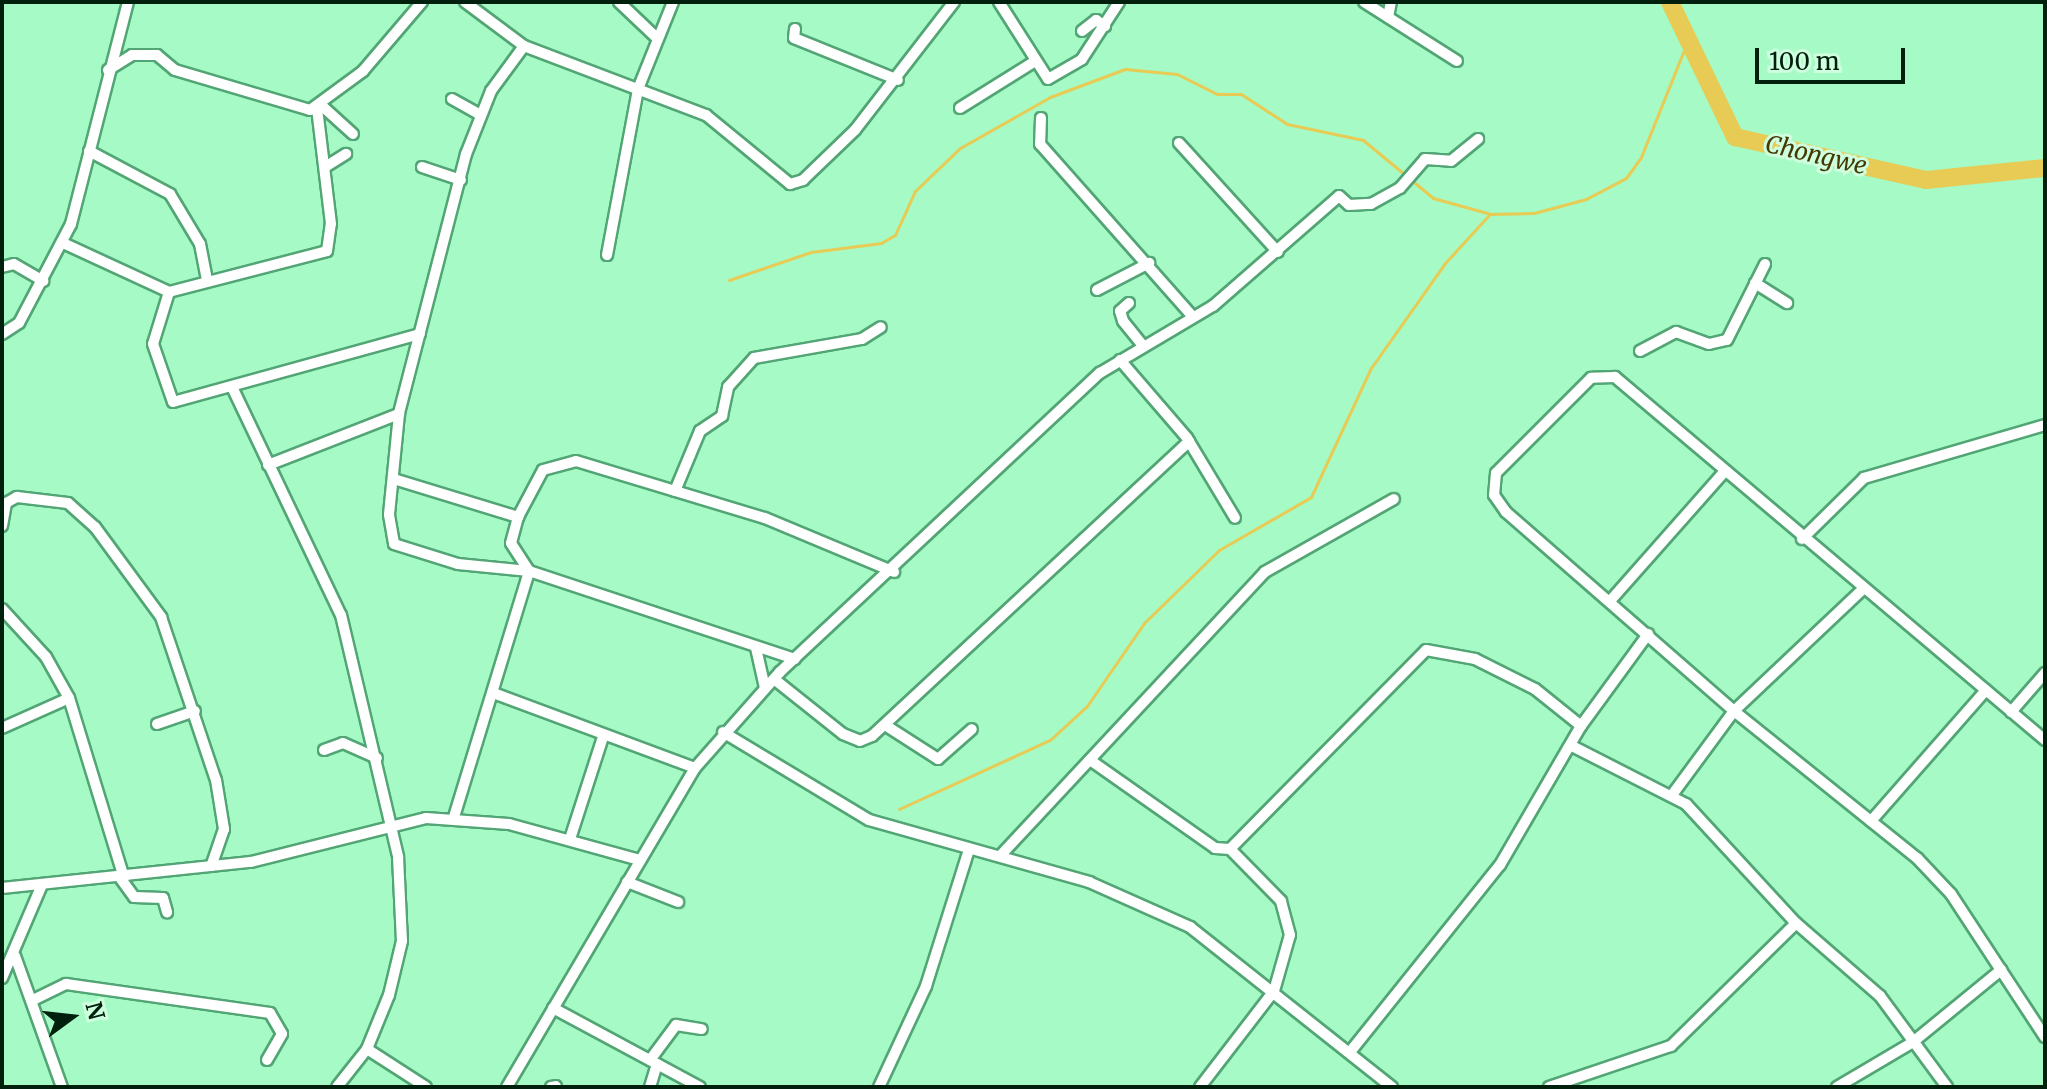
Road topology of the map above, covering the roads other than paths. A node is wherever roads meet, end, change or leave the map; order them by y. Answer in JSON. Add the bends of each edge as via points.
{"nodes":[{"id":1,"x":128,"y":2,"type":"edge"},
{"id":2,"x":422,"y":2,"type":"edge"},
{"id":3,"x":465,"y":2,"type":"edge"},
{"id":4,"x":619,"y":2,"type":"edge"},
{"id":5,"x":673,"y":2,"type":"edge"},
{"id":6,"x":954,"y":2,"type":"edge"},
{"id":7,"x":999,"y":2,"type":"edge"},
{"id":8,"x":1119,"y":2,"type":"edge"},
{"id":9,"x":1364,"y":2,"type":"edge"},
{"id":10,"x":1391,"y":2,"type":"edge"},
{"id":11,"x":1388,"y":17,"type":"junction"},
{"id":12,"x":1105,"y":26,"type":"junction"},
{"id":13,"x":795,"y":29,"type":"dead end"},
{"id":14,"x":1082,"y":31,"type":"dead end"},
{"id":15,"x":657,"y":38,"type":"junction"},
{"id":16,"x":524,"y":46,"type":"junction"},
{"id":17,"x":1457,"y":61,"type":"dead end"},
{"id":18,"x":1032,"y":63,"type":"junction"},
{"id":19,"x":108,"y":70,"type":"junction"},
{"id":20,"x":898,"y":80,"type":"junction"},
{"id":21,"x":638,"y":89,"type":"junction"},
{"id":22,"x":452,"y":99,"type":"dead end"},
{"id":23,"x":319,"y":107,"type":"junction"},
{"id":24,"x":960,"y":108,"type":"dead end"},
{"id":25,"x":479,"y":114,"type":"junction"},
{"id":26,"x":1041,"y":118,"type":"dead end"},
{"id":27,"x":353,"y":134,"type":"dead end"},
{"id":28,"x":1478,"y":139,"type":"dead end"},
{"id":29,"x":1179,"y":143,"type":"dead end"},
{"id":30,"x":89,"y":151,"type":"junction"},
{"id":31,"x":346,"y":154,"type":"dead end"},
{"id":32,"x":325,"y":167,"type":"junction"},
{"id":33,"x":422,"y":167,"type":"dead end"},
{"id":34,"x":461,"y":180,"type":"junction"},
{"id":35,"x":63,"y":243,"type":"junction"},
{"id":36,"x":1278,"y":252,"type":"junction"},
{"id":37,"x":607,"y":255,"type":"dead end"},
{"id":38,"x":1149,"y":263,"type":"junction"},
{"id":39,"x":1765,"y":264,"type":"dead end"},
{"id":40,"x":2,"y":267,"type":"edge"},
{"id":41,"x":43,"y":281,"type":"junction"},
{"id":42,"x":207,"y":281,"type":"junction"},
{"id":43,"x":1755,"y":283,"type":"junction"},
{"id":44,"x":1097,"y":290,"type":"dead end"},
{"id":45,"x":169,"y":292,"type":"junction"},
{"id":46,"x":1129,"y":303,"type":"dead end"},
{"id":47,"x":1787,"y":303,"type":"dead end"},
{"id":48,"x":1192,"y":316,"type":"junction"},
{"id":49,"x":881,"y":327,"type":"dead end"},
{"id":50,"x":2,"y":334,"type":"edge"},
{"id":51,"x":420,"y":334,"type":"junction"},
{"id":52,"x":1143,"y":346,"type":"junction"},
{"id":53,"x":1640,"y":351,"type":"dead end"},
{"id":54,"x":1120,"y":360,"type":"junction"},
{"id":55,"x":233,"y":389,"type":"junction"},
{"id":56,"x":399,"y":414,"type":"junction"},
{"id":57,"x":2045,"y":425,"type":"edge"},
{"id":58,"x":1189,"y":441,"type":"junction"},
{"id":59,"x":268,"y":465,"type":"junction"},
{"id":60,"x":1724,"y":472,"type":"junction"},
{"id":61,"x":397,"y":480,"type":"junction"},
{"id":62,"x":675,"y":491,"type":"junction"},
{"id":63,"x":1394,"y":499,"type":"dead end"},
{"id":64,"x":518,"y":517,"type":"junction"},
{"id":65,"x":1235,"y":518,"type":"dead end"},
{"id":66,"x":2,"y":526,"type":"edge"},
{"id":67,"x":1802,"y":539,"type":"junction"},
{"id":68,"x":529,"y":571,"type":"junction"},
{"id":69,"x":894,"y":572,"type":"junction"},
{"id":70,"x":1862,"y":590,"type":"junction"},
{"id":71,"x":1610,"y":601,"type":"junction"},
{"id":72,"x":2,"y":609,"type":"edge"},
{"id":73,"x":1648,"y":634,"type":"junction"},
{"id":74,"x":756,"y":648,"type":"junction"},
{"id":75,"x":795,"y":659,"type":"junction"},
{"id":76,"x":2045,"y":673,"type":"edge"},
{"id":77,"x":774,"y":679,"type":"junction"},
{"id":78,"x":765,"y":688,"type":"junction"},
{"id":79,"x":1986,"y":690,"type":"junction"},
{"id":80,"x":496,"y":694,"type":"junction"},
{"id":81,"x":69,"y":698,"type":"junction"},
{"id":82,"x":195,"y":711,"type":"junction"},
{"id":83,"x":1734,"y":711,"type":"junction"},
{"id":84,"x":2011,"y":712,"type":"junction"},
{"id":85,"x":157,"y":724,"type":"dead end"},
{"id":86,"x":885,"y":725,"type":"junction"},
{"id":87,"x":1581,"y":726,"type":"junction"},
{"id":88,"x":2,"y":728,"type":"edge"},
{"id":89,"x":972,"y":729,"type":"dead end"},
{"id":90,"x":723,"y":732,"type":"junction"},
{"id":91,"x":603,"y":737,"type":"junction"},
{"id":92,"x":2045,"y":740,"type":"edge"},
{"id":93,"x":1572,"y":746,"type":"junction"},
{"id":94,"x":324,"y":750,"type":"dead end"},
{"id":95,"x":377,"y":758,"type":"junction"},
{"id":96,"x":1090,"y":760,"type":"junction"},
{"id":97,"x":695,"y":768,"type":"junction"},
{"id":98,"x":1672,"y":795,"type":"junction"},
{"id":99,"x":454,"y":817,"type":"junction"},
{"id":100,"x":1871,"y":821,"type":"junction"},
{"id":101,"x":389,"y":822,"type":"junction"},
{"id":102,"x":570,"y":839,"type":"junction"},
{"id":103,"x":1230,"y":849,"type":"junction"},
{"id":104,"x":969,"y":850,"type":"junction"},
{"id":105,"x":1000,"y":856,"type":"junction"},
{"id":106,"x":640,"y":860,"type":"junction"},
{"id":107,"x":211,"y":866,"type":"junction"},
{"id":108,"x":122,"y":878,"type":"junction"},
{"id":109,"x":627,"y":882,"type":"junction"},
{"id":110,"x":41,"y":887,"type":"junction"},
{"id":111,"x":2,"y":888,"type":"edge"},
{"id":112,"x":678,"y":902,"type":"dead end"},
{"id":113,"x":167,"y":912,"type":"dead end"},
{"id":114,"x":1796,"y":923,"type":"junction"},
{"id":115,"x":15,"y":956,"type":"junction"},
{"id":116,"x":2001,"y":970,"type":"junction"},
{"id":117,"x":2,"y":978,"type":"edge"},
{"id":118,"x":1274,"y":991,"type":"junction"},
{"id":119,"x":33,"y":1000,"type":"junction"},
{"id":120,"x":553,"y":1008,"type":"junction"},
{"id":121,"x":702,"y":1029,"type":"dead end"},
{"id":122,"x":2045,"y":1037,"type":"edge"},
{"id":123,"x":1913,"y":1042,"type":"junction"},
{"id":124,"x":367,"y":1049,"type":"junction"},
{"id":125,"x":1350,"y":1052,"type":"junction"},
{"id":126,"x":267,"y":1060,"type":"dead end"},
{"id":127,"x":654,"y":1062,"type":"junction"},
{"id":128,"x":512,"y":1086,"type":"edge"},
{"id":129,"x":62,"y":1087,"type":"edge"},
{"id":130,"x":337,"y":1087,"type":"edge"},
{"id":131,"x":426,"y":1087,"type":"edge"},
{"id":132,"x":650,"y":1087,"type":"edge"},
{"id":133,"x":700,"y":1087,"type":"edge"},
{"id":134,"x":879,"y":1087,"type":"edge"},
{"id":135,"x":1200,"y":1087,"type":"edge"},
{"id":136,"x":1392,"y":1087,"type":"edge"},
{"id":137,"x":1549,"y":1087,"type":"edge"},
{"id":138,"x":1837,"y":1087,"type":"edge"},
{"id":139,"x":1947,"y":1087,"type":"edge"}],
"edges":[{"from":1,"to":19,"type":"street"},
{"from":2,"to":23,"type":"street","via":[[363,71]]},
{"from":3,"to":16,"type":"street"},
{"from":4,"to":15,"type":"street"},
{"from":5,"to":15,"type":"street"},
{"from":6,"to":20,"type":"street"},
{"from":7,"to":18,"type":"street"},
{"from":8,"to":12,"type":"street"},
{"from":9,"to":11,"type":"street"},
{"from":10,"to":11,"type":"street"},
{"from":11,"to":17,"type":"street"},
{"from":12,"to":14,"type":"street","via":[[1096,20]]},
{"from":12,"to":18,"type":"street","via":[[1082,59],[1058,77],[1048,79]]},
{"from":13,"to":20,"type":"street","via":[[794,38]]},
{"from":15,"to":21,"type":"street"},
{"from":16,"to":21,"type":"street"},
{"from":16,"to":25,"type":"street"},
{"from":18,"to":24,"type":"street"},
{"from":19,"to":23,"type":"street","via":[[132,55],[157,55],[175,70],[273,103]]},
{"from":19,"to":30,"type":"street"},
{"from":20,"to":21,"type":"street","via":[[803,180],[790,184],[706,115]]},
{"from":21,"to":37,"type":"street"},
{"from":22,"to":25,"type":"street"},
{"from":23,"to":27,"type":"street"},
{"from":23,"to":32,"type":"street"},
{"from":25,"to":34,"type":"street"},
{"from":26,"to":38,"type":"street","via":[[1040,144]]},
{"from":28,"to":36,"type":"street","via":[[1451,161],[1425,159],[1400,188],[1371,204],[1349,205],[1339,196]]},
{"from":29,"to":36,"type":"street"},
{"from":30,"to":35,"type":"street"},
{"from":30,"to":42,"type":"street","via":[[170,194],[200,244]]},
{"from":31,"to":32,"type":"street"},
{"from":32,"to":42,"type":"street","via":[[329,250]]},
{"from":33,"to":34,"type":"street"},
{"from":34,"to":51,"type":"street"},
{"from":35,"to":41,"type":"street"},
{"from":35,"to":45,"type":"street"},
{"from":36,"to":48,"type":"street"},
{"from":38,"to":44,"type":"street"},
{"from":38,"to":48,"type":"street"},
{"from":39,"to":43,"type":"street"},
{"from":40,"to":41,"type":"street","via":[[14,264]]},
{"from":41,"to":50,"type":"street","via":[[19,323]]},
{"from":42,"to":45,"type":"street"},
{"from":43,"to":47,"type":"street"},
{"from":43,"to":53,"type":"street","via":[[1727,340],[1709,344],[1676,332]]},
{"from":45,"to":55,"type":"street","via":[[153,344],[168,400]]},
{"from":46,"to":52,"type":"street","via":[[1120,311]]},
{"from":48,"to":52,"type":"street"},
{"from":49,"to":62,"type":"street","via":[[862,339],[754,358],[728,387],[722,416],[700,431]]},
{"from":51,"to":55,"type":"street"},
{"from":51,"to":56,"type":"street"},
{"from":52,"to":54,"type":"street"},
{"from":54,"to":58,"type":"street"},
{"from":54,"to":69,"type":"street"},
{"from":55,"to":59,"type":"street"},
{"from":56,"to":59,"type":"street"},
{"from":56,"to":61,"type":"street"},
{"from":57,"to":67,"type":"street","via":[[1864,478]]},
{"from":58,"to":65,"type":"street"},
{"from":58,"to":86,"type":"street"},
{"from":59,"to":95,"type":"street","via":[[341,615]]},
{"from":60,"to":67,"type":"street"},
{"from":60,"to":71,"type":"street"},
{"from":60,"to":71,"type":"street","via":[[1605,373],[1566,400],[1496,473],[1494,495],[1506,512]]},
{"from":61,"to":64,"type":"street"},
{"from":61,"to":68,"type":"street","via":[[389,515],[394,544],[458,564]]},
{"from":62,"to":64,"type":"street","via":[[556,461]]},
{"from":62,"to":69,"type":"street"},
{"from":63,"to":96,"type":"street","via":[[1265,572]]},
{"from":64,"to":68,"type":"street","via":[[511,543]]},
{"from":66,"to":82,"type":"street","via":[[6,503],[41,497],[68,503],[95,527],[161,617]]},
{"from":67,"to":70,"type":"street"},
{"from":68,"to":74,"type":"street"},
{"from":68,"to":80,"type":"street"},
{"from":69,"to":75,"type":"street"},
{"from":70,"to":79,"type":"street"},
{"from":70,"to":83,"type":"street"},
{"from":71,"to":73,"type":"street"},
{"from":72,"to":81,"type":"street","via":[[46,657]]},
{"from":73,"to":83,"type":"street"},
{"from":73,"to":87,"type":"street"},
{"from":74,"to":75,"type":"street"},
{"from":74,"to":78,"type":"street"},
{"from":75,"to":77,"type":"street"},
{"from":76,"to":84,"type":"street"},
{"from":77,"to":78,"type":"street"},
{"from":77,"to":86,"type":"street","via":[[843,734],[860,741]]},
{"from":78,"to":90,"type":"street"},
{"from":79,"to":84,"type":"street"},
{"from":79,"to":100,"type":"street"},
{"from":80,"to":91,"type":"street"},
{"from":80,"to":99,"type":"street"},
{"from":81,"to":88,"type":"street"},
{"from":81,"to":108,"type":"street"},
{"from":82,"to":85,"type":"street"},
{"from":82,"to":107,"type":"street","via":[[224,829]]},
{"from":83,"to":98,"type":"street"},
{"from":83,"to":100,"type":"street"},
{"from":84,"to":92,"type":"street"},
{"from":86,"to":89,"type":"street","via":[[938,759]]},
{"from":87,"to":93,"type":"street"},
{"from":87,"to":103,"type":"street","via":[[1535,689],[1475,659],[1426,650]]},
{"from":90,"to":97,"type":"street"},
{"from":90,"to":104,"type":"street","via":[[820,797]]},
{"from":91,"to":97,"type":"street"},
{"from":91,"to":102,"type":"street"},
{"from":93,"to":98,"type":"street"},
{"from":93,"to":125,"type":"street","via":[[1500,865]]},
{"from":94,"to":95,"type":"street","via":[[343,743]]},
{"from":95,"to":101,"type":"street"},
{"from":96,"to":103,"type":"street","via":[[1215,848]]},
{"from":96,"to":105,"type":"street"},
{"from":97,"to":106,"type":"street"},
{"from":98,"to":114,"type":"street"},
{"from":99,"to":101,"type":"street"},
{"from":99,"to":102,"type":"street"},
{"from":100,"to":116,"type":"street","via":[[1951,894]]},
{"from":101,"to":107,"type":"street","via":[[316,847]]},
{"from":101,"to":124,"type":"street","via":[[404,905],[402,941]]},
{"from":102,"to":106,"type":"street"},
{"from":103,"to":118,"type":"street","via":[[1281,901],[1290,935]]},
{"from":104,"to":105,"type":"street"},
{"from":104,"to":134,"type":"street","via":[[926,986]]},
{"from":105,"to":118,"type":"street","via":[[1140,901],[1190,927]]},
{"from":106,"to":109,"type":"street"},
{"from":107,"to":108,"type":"street"},
{"from":108,"to":110,"type":"street"},
{"from":108,"to":113,"type":"street","via":[[134,897],[163,898]]},
{"from":109,"to":112,"type":"street"},
{"from":109,"to":120,"type":"street"},
{"from":110,"to":111,"type":"street"},
{"from":110,"to":115,"type":"street"},
{"from":114,"to":123,"type":"street","via":[[1880,996]]},
{"from":114,"to":137,"type":"street","via":[[1671,1046]]},
{"from":115,"to":117,"type":"street"},
{"from":115,"to":119,"type":"street"},
{"from":116,"to":122,"type":"street"},
{"from":116,"to":123,"type":"street"},
{"from":118,"to":125,"type":"street"},
{"from":118,"to":135,"type":"street"},
{"from":119,"to":126,"type":"street","via":[[66,984],[270,1013],[282,1034]]},
{"from":119,"to":129,"type":"street"},
{"from":120,"to":127,"type":"street"},
{"from":120,"to":128,"type":"street"},
{"from":121,"to":127,"type":"street","via":[[676,1025]]},
{"from":123,"to":138,"type":"street"},
{"from":123,"to":139,"type":"street"},
{"from":124,"to":130,"type":"street"},
{"from":124,"to":131,"type":"street"},
{"from":125,"to":136,"type":"street"},
{"from":127,"to":132,"type":"street"},
{"from":127,"to":133,"type":"street"}]}
